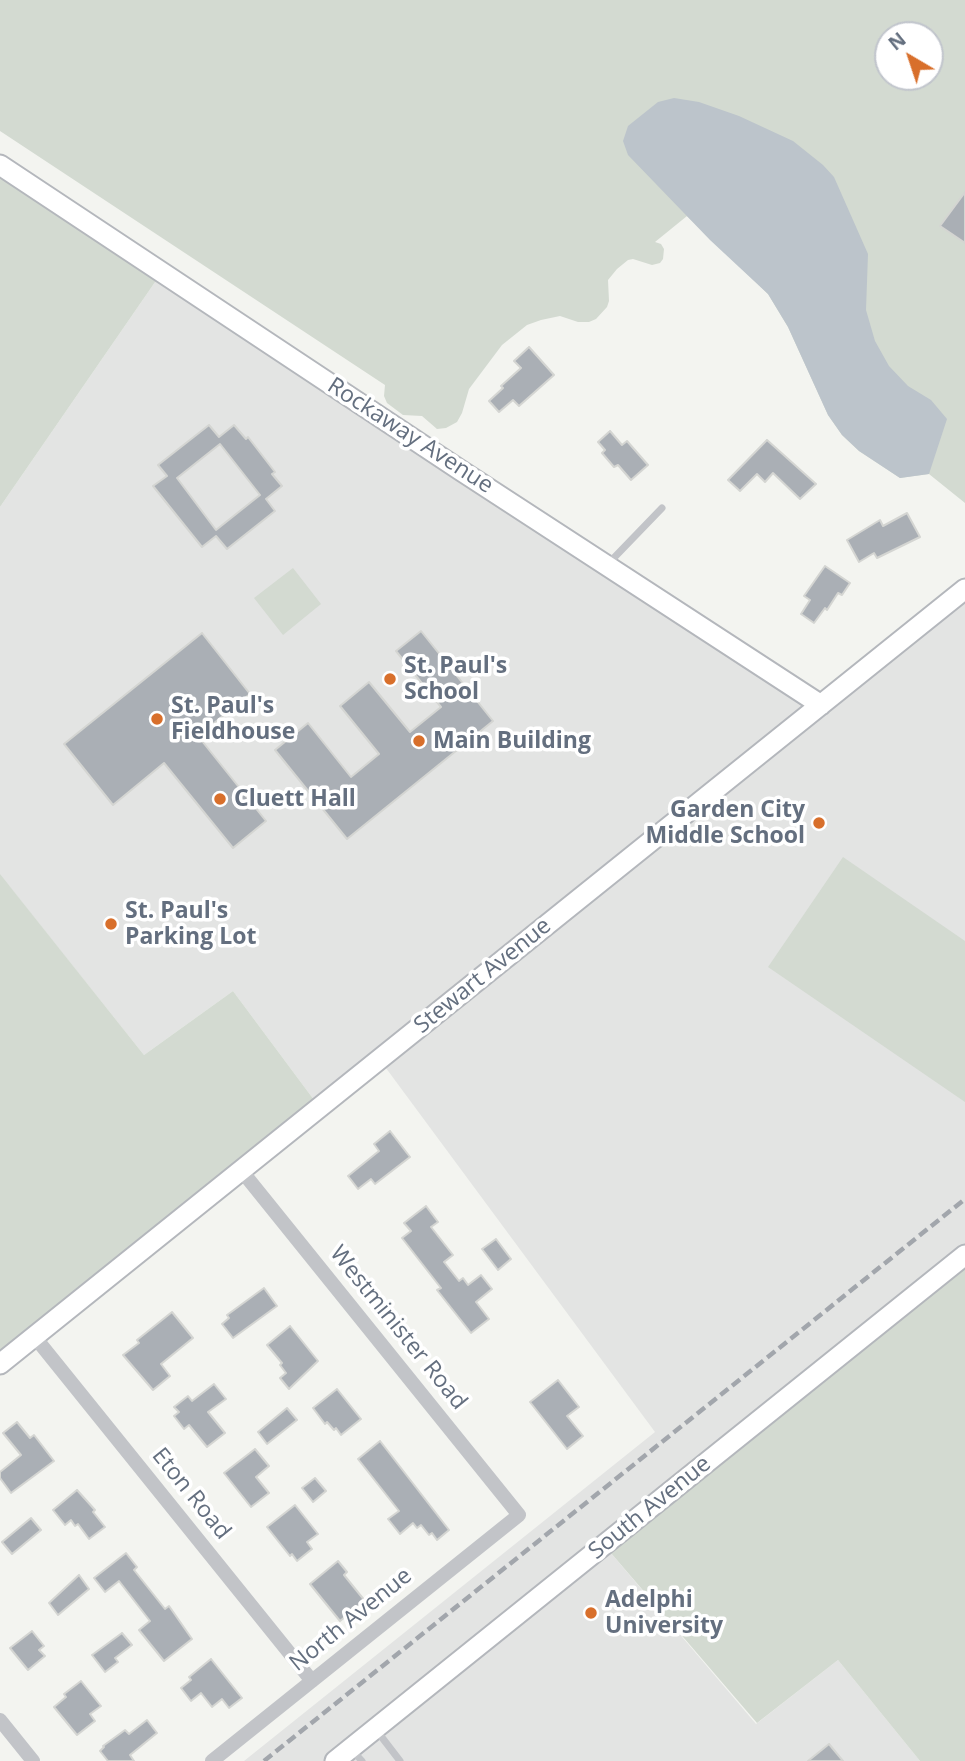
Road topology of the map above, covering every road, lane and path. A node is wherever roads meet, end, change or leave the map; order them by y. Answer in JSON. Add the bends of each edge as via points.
{"nodes":[{"id":1,"x":0,"y":165,"type":"edge"},
{"id":2,"x":662,"y":508,"type":"dead end"},
{"id":3,"x":606,"y":565,"type":"junction"},
{"id":4,"x":965,"y":589,"type":"edge"},
{"id":5,"x":821,"y":705,"type":"junction"},
{"id":6,"x":241,"y":1170,"type":"junction"},
{"id":7,"x":965,"y":1255,"type":"edge"},
{"id":8,"x":34,"y":1336,"type":"junction"},
{"id":9,"x":0,"y":1364,"type":"edge"},
{"id":10,"x":519,"y":1515,"type":"joint"},
{"id":11,"x":312,"y":1681,"type":"junction"},
{"id":12,"x":0,"y":1720,"type":"edge"},
{"id":13,"x":375,"y":1729,"type":"junction"},
{"id":14,"x":349,"y":1757,"type":"edge"},
{"id":15,"x":33,"y":1761,"type":"edge"},
{"id":16,"x":212,"y":1761,"type":"edge"},
{"id":17,"x":401,"y":1761,"type":"edge"}],
"edges":[{"from":1,"to":3,"type":"main road","name":"Rockaway Avenue"},
{"from":2,"to":3,"type":"lane"},
{"from":3,"to":5,"type":"main road","name":"Rockaway Avenue"},
{"from":4,"to":5,"type":"main road","name":"Stewart Avenue"},
{"from":5,"to":6,"type":"main road","name":"Stewart Avenue"},
{"from":6,"to":8,"type":"main road","name":"Stewart Avenue"},
{"from":6,"to":10,"type":"street","name":"Westminister Road"},
{"from":7,"to":13,"type":"main road","name":"South Avenue"},
{"from":8,"to":9,"type":"main road","name":"Stewart Avenue"},
{"from":8,"to":11,"type":"street","name":"Eton Road"},
{"from":10,"to":11,"type":"street","name":"North Avenue"},
{"from":11,"to":16,"type":"street","name":"North Avenue"},
{"from":12,"to":15,"type":"street"},
{"from":13,"to":14,"type":"main road","name":"South Avenue"},
{"from":13,"to":17,"type":"lane"}]}
